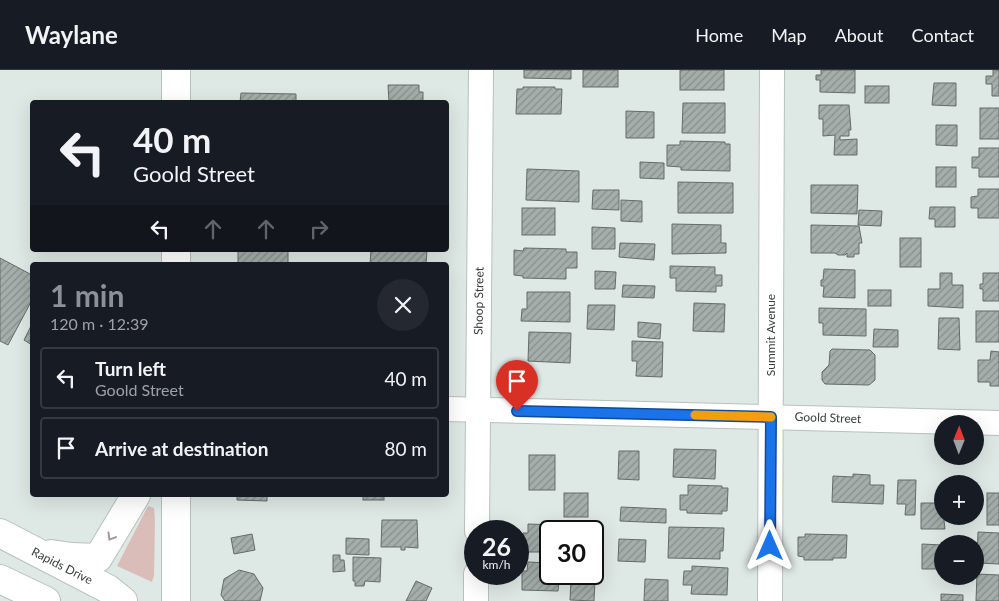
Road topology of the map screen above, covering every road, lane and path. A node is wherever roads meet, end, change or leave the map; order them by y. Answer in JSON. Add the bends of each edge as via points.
{"nodes":[{"id":1,"x":176,"y":70,"type":"edge"},
{"id":2,"x":481,"y":70,"type":"edge"},
{"id":3,"x":772,"y":70,"type":"edge"},
{"id":4,"x":176,"y":100,"type":"edge"},
{"id":5,"x":449,"y":409,"type":"edge"},
{"id":6,"x":478,"y":410,"type":"junction"},
{"id":7,"x":771,"y":417,"type":"junction"},
{"id":8,"x":999,"y":423,"type":"edge"},
{"id":9,"x":135,"y":497,"type":"edge"},
{"id":10,"x":176,"y":497,"type":"edge"},
{"id":11,"x":477,"y":520,"type":"edge"},
{"id":12,"x":0,"y":534,"type":"edge"},
{"id":13,"x":34,"y":552,"type":"junction"},
{"id":14,"x":0,"y":579,"type":"edge"},
{"id":15,"x":476,"y":585,"type":"edge"},
{"id":16,"x":46,"y":601,"type":"edge"},
{"id":17,"x":123,"y":601,"type":"edge"},
{"id":18,"x":176,"y":601,"type":"edge"},
{"id":19,"x":476,"y":601,"type":"edge"},
{"id":20,"x":770,"y":601,"type":"edge"}],
"edges":[{"from":1,"to":4,"type":"street"},
{"from":2,"to":6,"type":"street","name":"Shoop Street"},
{"from":3,"to":7,"type":"street","name":"Summit Avenue"},
{"from":5,"to":6,"type":"street","name":"Goold Street"},
{"from":6,"to":7,"type":"street","name":"Goold Street"},
{"from":6,"to":11,"type":"street","name":"Shoop Street"},
{"from":7,"to":8,"type":"street","name":"Goold Street"},
{"from":7,"to":20,"type":"street","name":"Summit Avenue"},
{"from":9,"to":13,"type":"street","one_way":true,"via":[[98,558]]},
{"from":10,"to":18,"type":"street"},
{"from":12,"to":13,"type":"street","name":"Rapids Drive"},
{"from":13,"to":17,"type":"street","name":"Rapids Drive","via":[[108,589]]},
{"from":14,"to":16,"type":"street"},
{"from":15,"to":19,"type":"street"}]}
